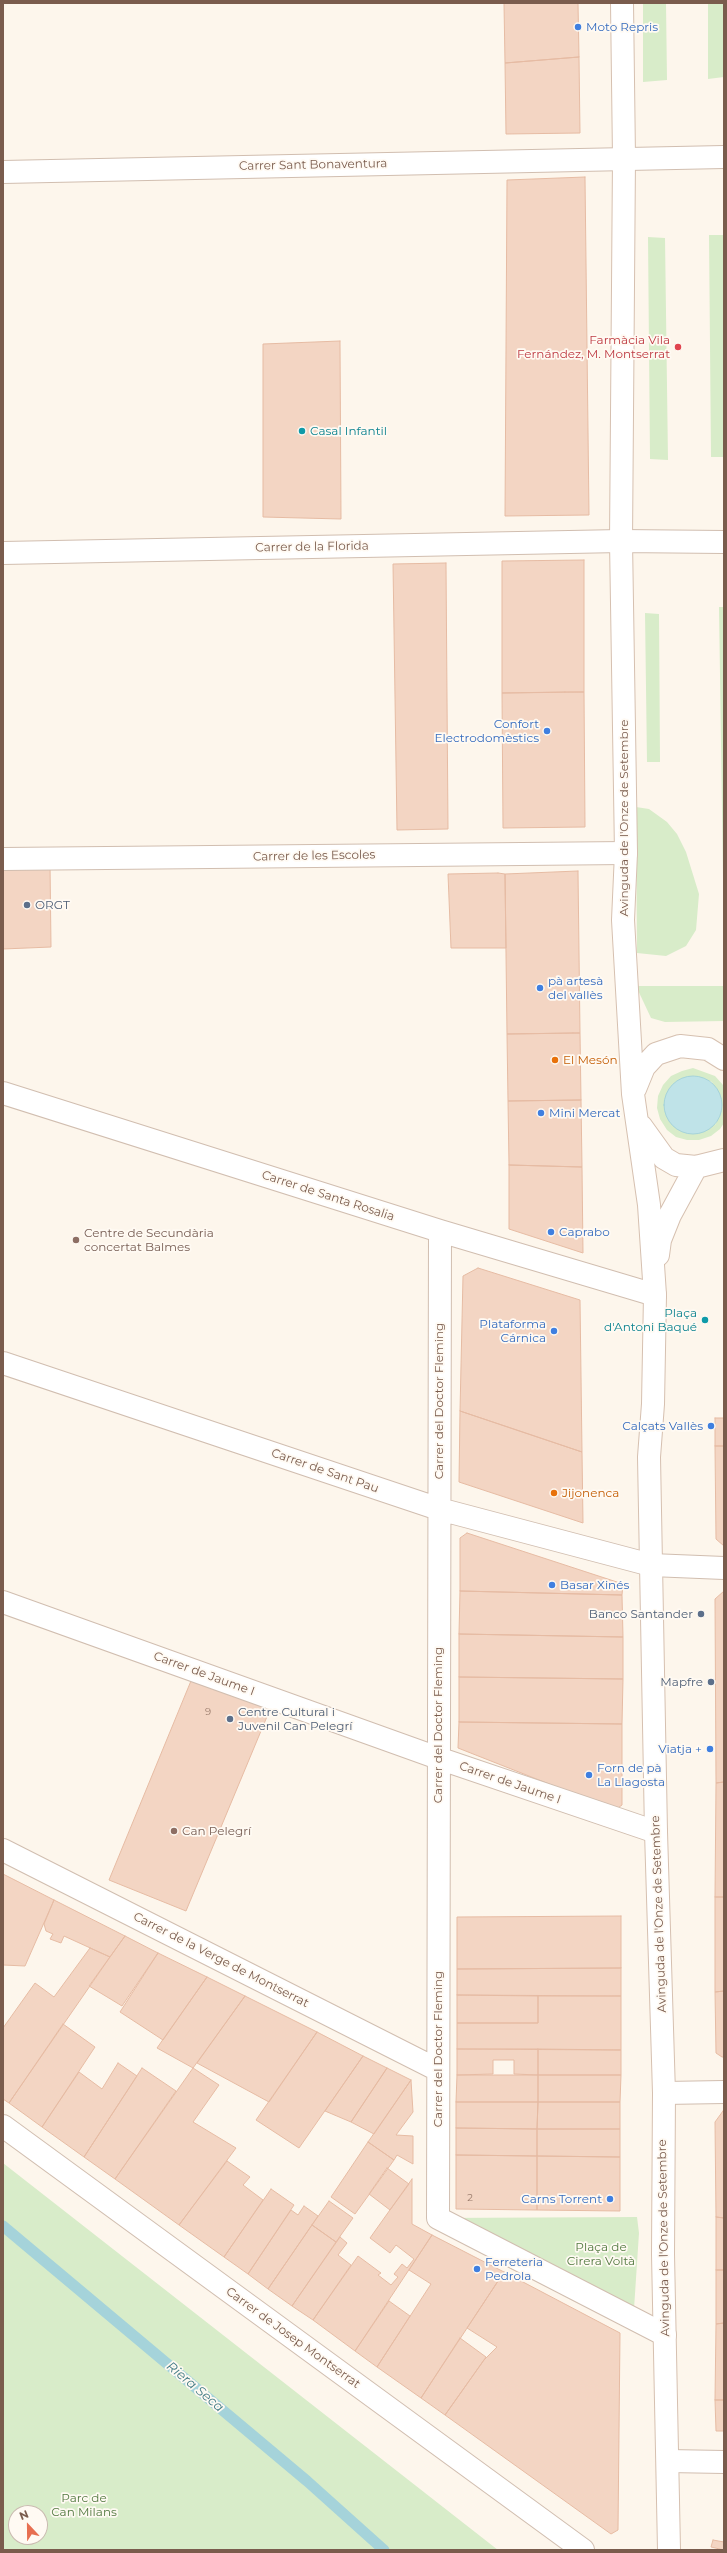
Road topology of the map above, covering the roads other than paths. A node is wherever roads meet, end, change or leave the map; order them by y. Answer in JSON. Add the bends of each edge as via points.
{"nodes":[{"id":1,"x":622,"y":3,"type":"edge"},
{"id":2,"x":724,"y":157,"type":"edge"},
{"id":3,"x":624,"y":158,"type":"junction"},
{"id":4,"x":3,"y":172,"type":"edge"},
{"id":5,"x":621,"y":541,"type":"junction"},
{"id":6,"x":724,"y":542,"type":"edge"},
{"id":7,"x":3,"y":553,"type":"edge"},
{"id":8,"x":626,"y":853,"type":"junction"},
{"id":9,"x":3,"y":859,"type":"edge"},
{"id":10,"x":724,"y":1059,"type":"edge"},
{"id":11,"x":3,"y":1093,"type":"edge"},
{"id":12,"x":633,"y":1094,"type":"junction"},
{"id":13,"x":637,"y":1120,"type":"junction"},
{"id":14,"x":724,"y":1161,"type":"edge"},
{"id":15,"x":696,"y":1167,"type":"junction"},
{"id":16,"x":440,"y":1231,"type":"junction"},
{"id":17,"x":655,"y":1287,"type":"junction"},
{"id":18,"x":3,"y":1363,"type":"edge"},
{"id":19,"x":439,"y":1509,"type":"junction"},
{"id":20,"x":651,"y":1565,"type":"junction"},
{"id":21,"x":724,"y":1568,"type":"edge"},
{"id":22,"x":3,"y":1602,"type":"edge"},
{"id":23,"x":438,"y":1758,"type":"junction"},
{"id":24,"x":656,"y":1832,"type":"junction"},
{"id":25,"x":3,"y":1850,"type":"edge"},
{"id":26,"x":438,"y":2070,"type":"junction"},
{"id":27,"x":724,"y":2092,"type":"edge"},
{"id":28,"x":664,"y":2093,"type":"junction"},
{"id":29,"x":3,"y":2126,"type":"edge"},
{"id":30,"x":665,"y":2335,"type":"junction"},
{"id":31,"x":668,"y":2461,"type":"junction"},
{"id":32,"x":724,"y":2462,"type":"edge"},
{"id":33,"x":583,"y":2550,"type":"edge"},
{"id":34,"x":669,"y":2550,"type":"edge"}],
"edges":[{"from":1,"to":3,"type":"street","name":"Avinguda de l'Onze de Setembre"},
{"from":2,"to":3,"type":"street"},
{"from":3,"to":4,"type":"street","name":"Carrer Sant Bonaventura"},
{"from":3,"to":5,"type":"street","name":"Avinguda de l'Onze de Setembre"},
{"from":5,"to":6,"type":"street"},
{"from":5,"to":7,"type":"street","name":"Carrer de la Florida"},
{"from":5,"to":8,"type":"street","name":"Avinguda de l'Onze de Setembre"},
{"from":8,"to":9,"type":"street","name":"Carrer de les Escoles"},
{"from":8,"to":12,"type":"street","name":"Avinguda de l'Onze de Setembre","via":[[623,920]]},
{"from":10,"to":12,"type":"street","via":[[708,1049],[680,1046],[656,1054],[644,1067]]},
{"from":11,"to":16,"type":"street","name":"Carrer de Santa Rosalia"},
{"from":12,"to":13,"type":"street","name":"Avinguda de l'Onze de Setembre"},
{"from":13,"to":15,"type":"street","via":[[664,1158],[676,1165]]},
{"from":13,"to":17,"type":"street","name":"Avinguda de l'Onze de Setembre","via":[[649,1205]]},
{"from":14,"to":15,"type":"street"},
{"from":15,"to":17,"type":"street","name":"Avinguda de l'Onze de Setembre","via":[[670,1215],[660,1240]]},
{"from":16,"to":17,"type":"street","name":"Carrer de Santa Rosalia"},
{"from":16,"to":19,"type":"street","name":"Carrer del Doctor Fleming"},
{"from":17,"to":20,"type":"street","name":"Avinguda de l'Onze de Setembre","via":[[653,1404],[649,1457]]},
{"from":18,"to":19,"type":"street","name":"Carrer de Sant Pau"},
{"from":19,"to":20,"type":"street","name":"Carrer de Sant Pau"},
{"from":19,"to":23,"type":"street","name":"Carrer del Doctor Fleming"},
{"from":20,"to":21,"type":"street","name":"Carrer de Sant Pau"},
{"from":20,"to":24,"type":"street","name":"Avinguda de l'Onze de Setembre"},
{"from":22,"to":23,"type":"street","name":"Carrer de Jaume I"},
{"from":23,"to":24,"type":"street","name":"Carrer de Jaume I"},
{"from":23,"to":26,"type":"street","name":"Carrer del Doctor Fleming"},
{"from":24,"to":28,"type":"street","name":"Avinguda de l'Onze de Setembre"},
{"from":25,"to":26,"type":"street","name":"Carrer de la Verge de Montserrat"},
{"from":26,"to":30,"type":"street","name":"Carrer del Doctor Fleming","via":[[438,2218]]},
{"from":27,"to":28,"type":"street"},
{"from":28,"to":30,"type":"street","name":"Avinguda de l'Onze de Setembre"},
{"from":29,"to":33,"type":"street","name":"Carrer de Josep Montserrat"},
{"from":30,"to":31,"type":"street","name":"Avinguda de l'Onze de Setembre"},
{"from":31,"to":32,"type":"street"},
{"from":31,"to":34,"type":"street","name":"Avinguda de l'Onze de Setembre"}]}
